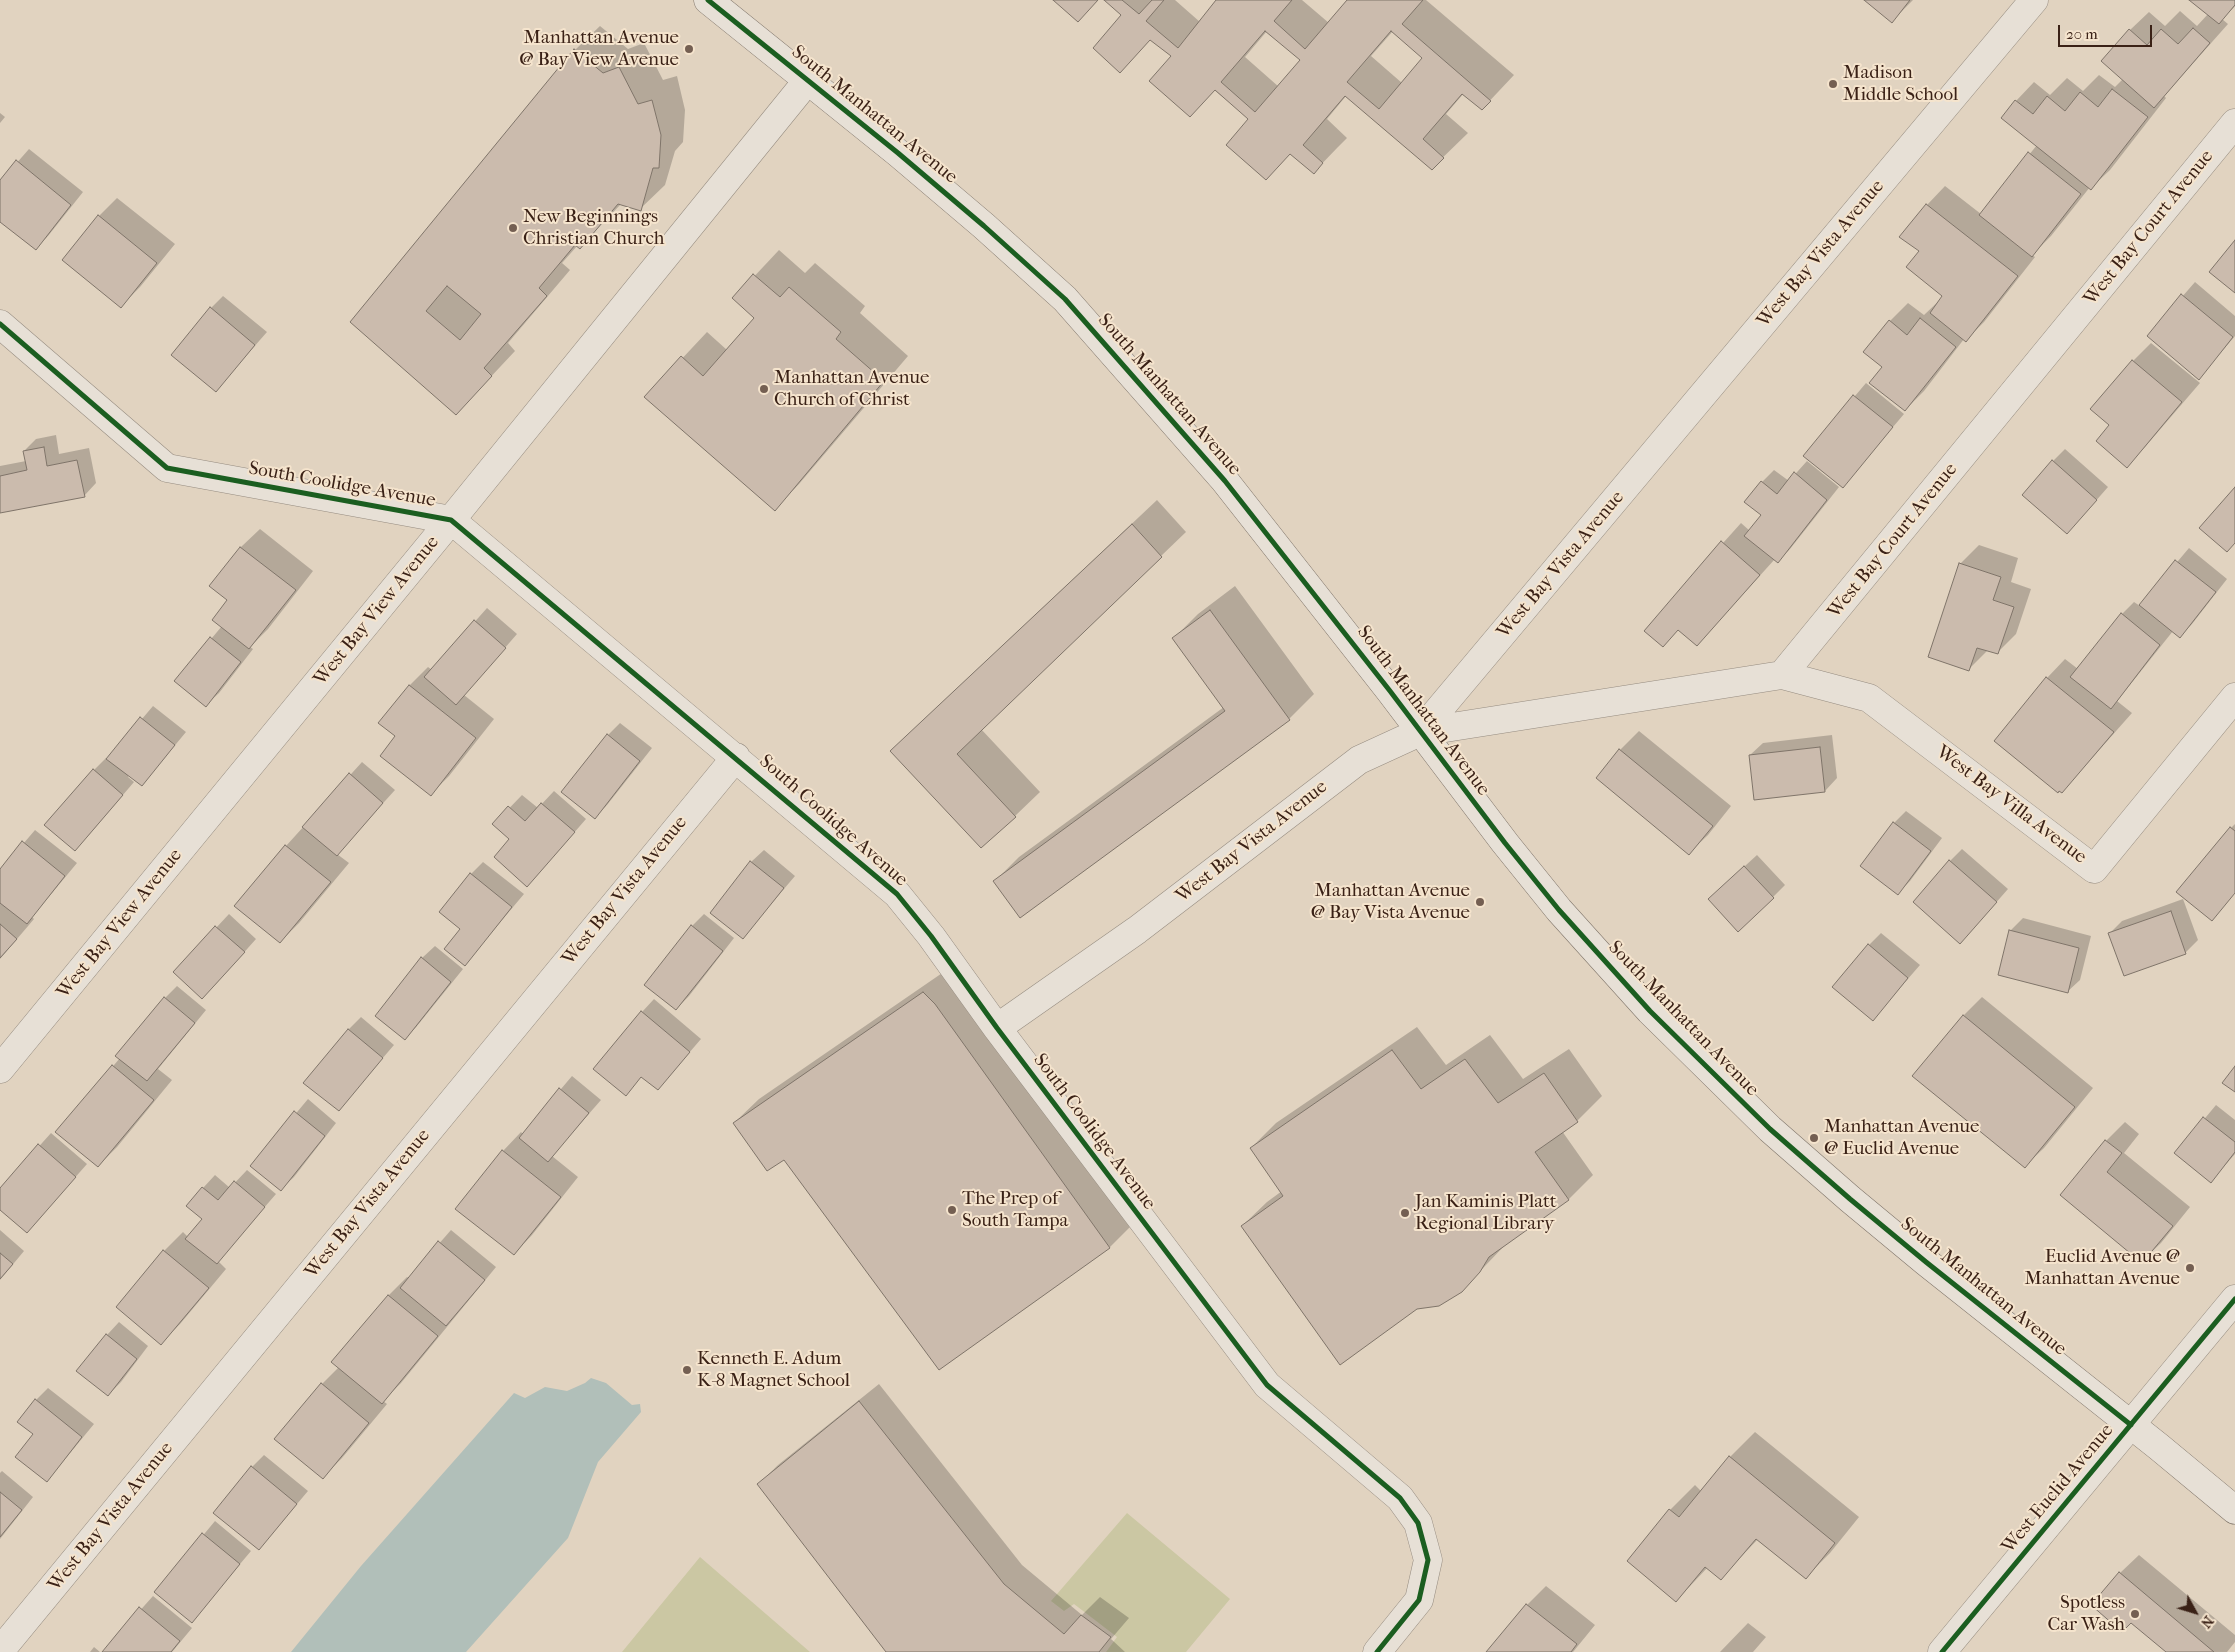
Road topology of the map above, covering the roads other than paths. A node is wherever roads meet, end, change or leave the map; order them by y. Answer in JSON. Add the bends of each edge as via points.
{"nodes":[{"id":1,"x":708,"y":0,"type":"edge"},
{"id":2,"x":2034,"y":0,"type":"edge"},
{"id":3,"x":808,"y":80,"type":"junction"},
{"id":4,"x":2235,"y":123,"type":"edge"},
{"id":5,"x":1,"y":328,"type":"edge"},
{"id":6,"x":451,"y":520,"type":"junction"},
{"id":7,"x":1782,"y":676,"type":"junction"},
{"id":8,"x":2235,"y":697,"type":"edge"},
{"id":9,"x":1420,"y":732,"type":"junction"},
{"id":10,"x":736,"y":757,"type":"junction"},
{"id":11,"x":997,"y":1028,"type":"junction"},
{"id":12,"x":0,"y":1069,"type":"edge"},
{"id":13,"x":2235,"y":1299,"type":"edge"},
{"id":14,"x":2131,"y":1424,"type":"junction"},
{"id":15,"x":2235,"y":1510,"type":"edge"},
{"id":16,"x":0,"y":1652,"type":"edge"},
{"id":17,"x":1378,"y":1652,"type":"edge"},
{"id":18,"x":1942,"y":1652,"type":"edge"}],
"edges":[{"from":1,"to":3,"type":"street","name":"South Manhattan Avenue"},
{"from":2,"to":9,"type":"street","name":"West Bay Vista Avenue"},
{"from":3,"to":6,"type":"street","name":"West Bay View Avenue"},
{"from":3,"to":9,"type":"street","name":"South Manhattan Avenue","via":[[977,220],[1065,299],[1225,481]]},
{"from":4,"to":7,"type":"street","name":"West Bay Court Avenue"},
{"from":5,"to":6,"type":"street","name":"South Coolidge Avenue","via":[[167,468]]},
{"from":6,"to":10,"type":"street","name":"South Coolidge Avenue"},
{"from":6,"to":12,"type":"street","name":"West Bay View Avenue"},
{"from":7,"to":8,"type":"street","name":"West Bay Villa Avenue","via":[[1870,698],[2094,869]]},
{"from":7,"to":9,"type":"street"},
{"from":9,"to":11,"type":"street","name":"West Bay Vista Avenue","via":[[1359,760],[1137,930]]},
{"from":9,"to":14,"type":"street","name":"South Manhattan Avenue","via":[[1560,910],[1650,1011],[1749,1108],[1829,1181],[1926,1262]]},
{"from":10,"to":11,"type":"street","name":"South Coolidge Avenue","via":[[897,894]]},
{"from":10,"to":16,"type":"street","name":"West Bay Vista Avenue"},
{"from":11,"to":17,"type":"street","name":"South Coolidge Avenue","via":[[1266,1385],[1400,1498],[1418,1523],[1428,1560],[1419,1600]]},
{"from":13,"to":14,"type":"street","name":"West Euclid Avenue"},
{"from":14,"to":15,"type":"street","name":"South Manhattan Avenue"},
{"from":14,"to":18,"type":"street","name":"West Euclid Avenue"}]}
